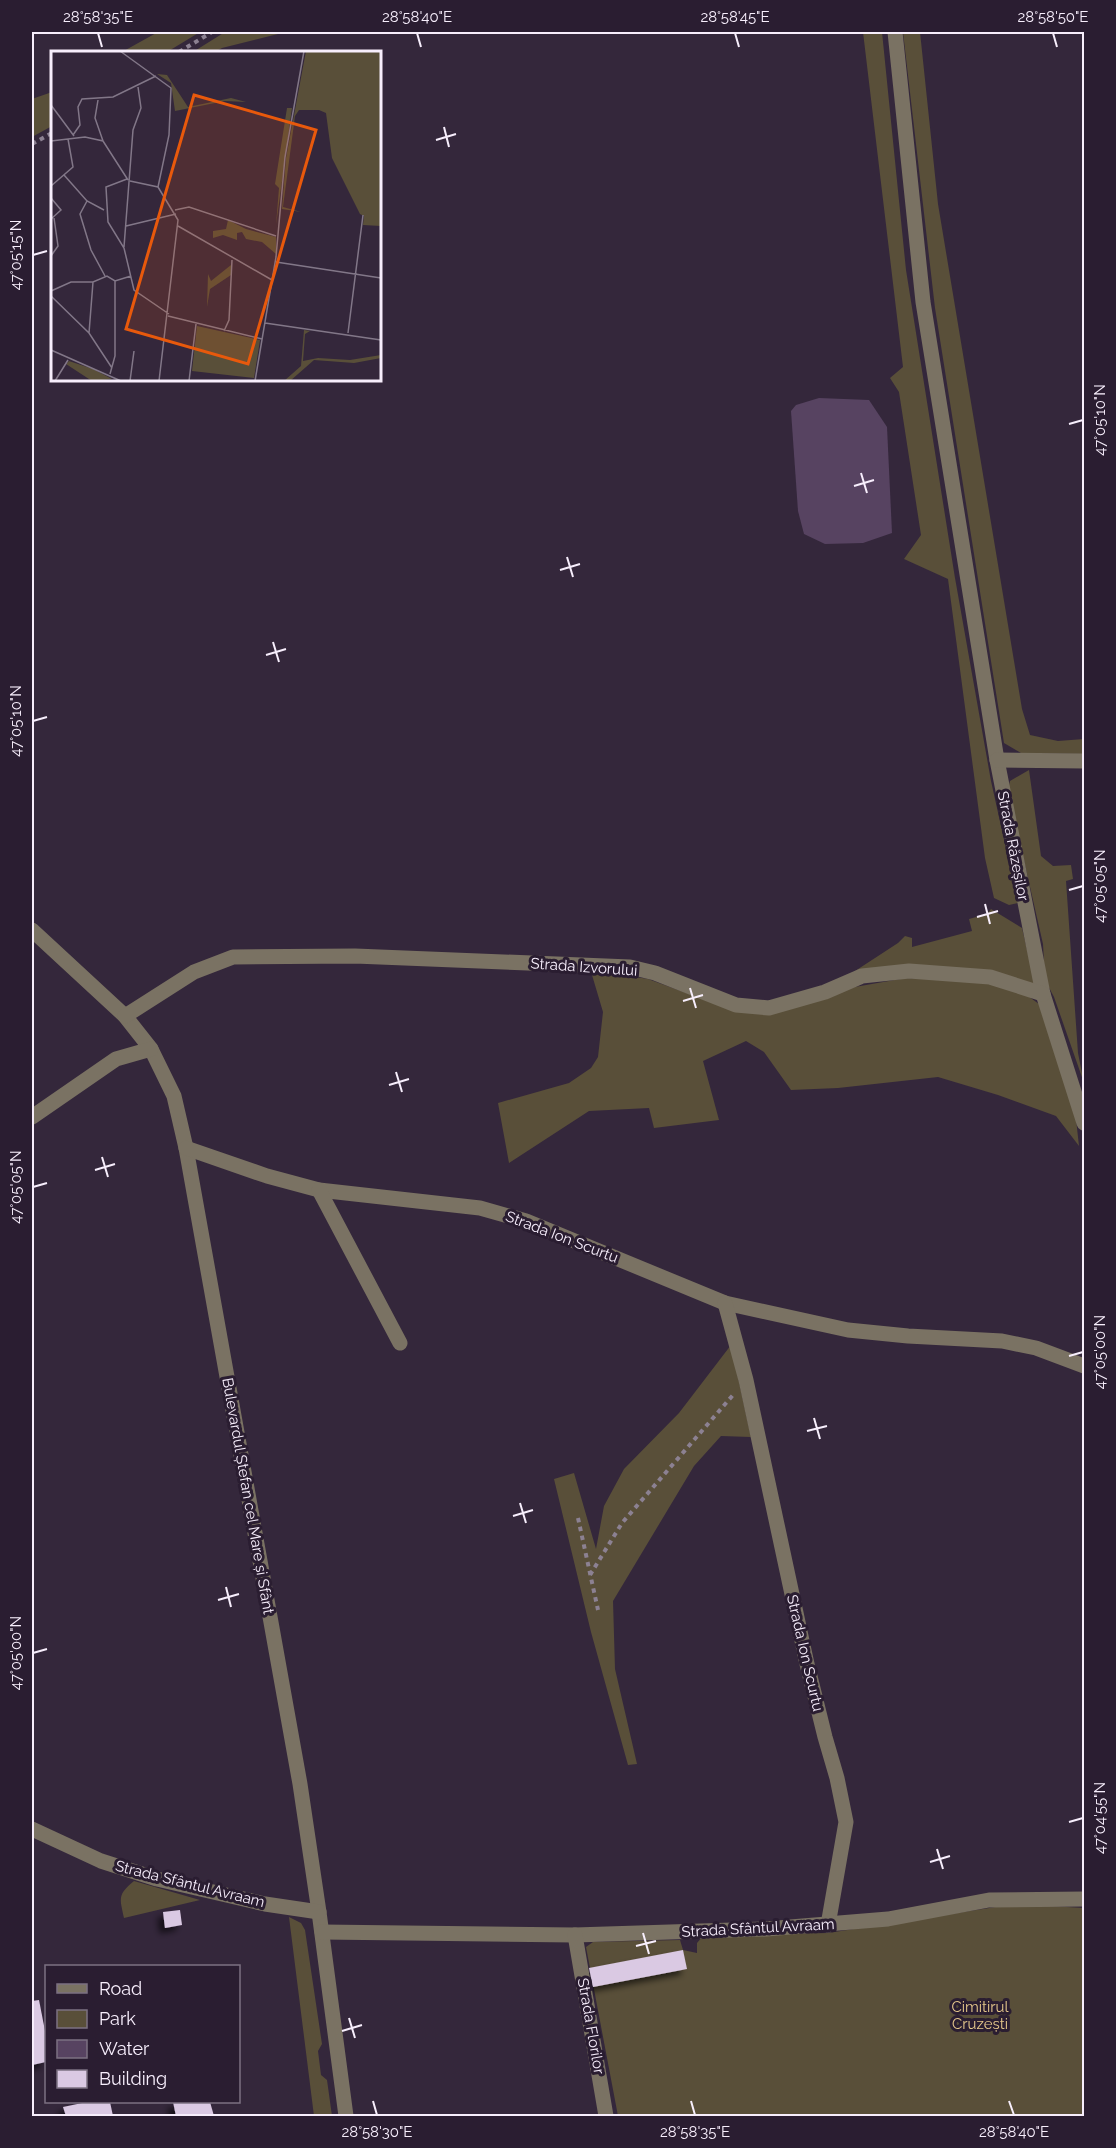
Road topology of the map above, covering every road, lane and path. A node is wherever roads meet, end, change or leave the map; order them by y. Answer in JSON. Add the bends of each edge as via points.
{"nodes":[{"id":1,"x":212,"y":32,"type":"edge"},
{"id":2,"x":895,"y":32,"type":"edge"},
{"id":3,"x":181,"y":51,"type":"edge"},
{"id":4,"x":51,"y":134,"type":"edge"},
{"id":5,"x":32,"y":144,"type":"edge"},
{"id":6,"x":997,"y":760,"type":"junction"},
{"id":7,"x":1084,"y":761,"type":"edge"},
{"id":8,"x":32,"y":930,"type":"edge"},
{"id":9,"x":1043,"y":994,"type":"junction"},
{"id":10,"x":125,"y":1016,"type":"junction"},
{"id":11,"x":151,"y":1049,"type":"junction"},
{"id":12,"x":32,"y":1117,"type":"edge"},
{"id":13,"x":1084,"y":1123,"type":"edge"},
{"id":14,"x":186,"y":1148,"type":"junction"},
{"id":15,"x":320,"y":1190,"type":"junction"},
{"id":16,"x":725,"y":1303,"type":"junction"},
{"id":17,"x":400,"y":1343,"type":"dead end"},
{"id":18,"x":1084,"y":1366,"type":"edge"},
{"id":19,"x":746,"y":1380,"type":"junction"},
{"id":20,"x":578,"y":1518,"type":"dead end"},
{"id":21,"x":590,"y":1575,"type":"junction"},
{"id":22,"x":598,"y":1610,"type":"dead end"},
{"id":23,"x":32,"y":1829,"type":"edge"},
{"id":24,"x":1084,"y":1899,"type":"edge"},
{"id":25,"x":319,"y":1912,"type":"junction"},
{"id":26,"x":828,"y":1925,"type":"junction"},
{"id":27,"x":322,"y":1932,"type":"junction"},
{"id":28,"x":575,"y":1935,"type":"junction"},
{"id":29,"x":346,"y":2116,"type":"edge"},
{"id":30,"x":606,"y":2116,"type":"edge"}],
"edges":[{"from":1,"to":3,"type":"path"},
{"from":2,"to":6,"type":"street","name":"Strada Răzeșilor","via":[[924,302]]},
{"from":4,"to":5,"type":"path"},
{"from":6,"to":7,"type":"street"},
{"from":6,"to":9,"type":"street","name":"Strada Răzeșilor"},
{"from":8,"to":10,"type":"street","name":"Bulevardul Ștefan cel Mare și Sfânt"},
{"from":9,"to":10,"type":"street","name":"Strada Izvorului","via":[[990,977],[909,971],[862,976],[825,992],[769,1008],[736,1005],[630,967],[355,956],[233,957],[195,972]]},
{"from":9,"to":13,"type":"street","name":"Strada Răzeșilor"},
{"from":10,"to":11,"type":"street","name":"Bulevardul Ștefan cel Mare și Sfânt"},
{"from":11,"to":12,"type":"street","via":[[116,1059]]},
{"from":11,"to":14,"type":"street","name":"Bulevardul Ștefan cel Mare și Sfânt","via":[[174,1096]]},
{"from":14,"to":15,"type":"street","name":"Strada Ion Scurtu"},
{"from":14,"to":25,"type":"street","name":"Bulevardul Ștefan cel Mare și Sfânt","via":[[300,1785]]},
{"from":15,"to":16,"type":"street","name":"Strada Ion Scurtu","via":[[480,1208],[526,1221]]},
{"from":15,"to":17,"type":"street"},
{"from":16,"to":18,"type":"street","name":"Strada Ion Scurtu","via":[[848,1330],[1002,1341],[1036,1348]]},
{"from":16,"to":19,"type":"street","name":"Strada Ion Scurtu"},
{"from":19,"to":21,"type":"path","via":[[622,1523]]},
{"from":19,"to":26,"type":"street","name":"Strada Ion Scurtu","via":[[807,1664],[846,1822]]},
{"from":20,"to":21,"type":"path"},
{"from":21,"to":22,"type":"path"},
{"from":23,"to":25,"type":"street","name":"Strada Sfântul Avraam","via":[[101,1861],[157,1879]]},
{"from":24,"to":26,"type":"street","name":"Strada Sfântul Avraam","via":[[990,1900],[888,1919]]},
{"from":25,"to":27,"type":"street","name":"Bulevardul Ștefan cel Mare și Sfânt"},
{"from":26,"to":28,"type":"street","name":"Strada Sfântul Avraam"},
{"from":27,"to":28,"type":"street","name":"Strada Sfântul Avraam"},
{"from":27,"to":29,"type":"street","name":"Bulevardul Ștefan cel Mare și Sfânt"},
{"from":28,"to":30,"type":"street","name":"Strada Florilor"}]}
